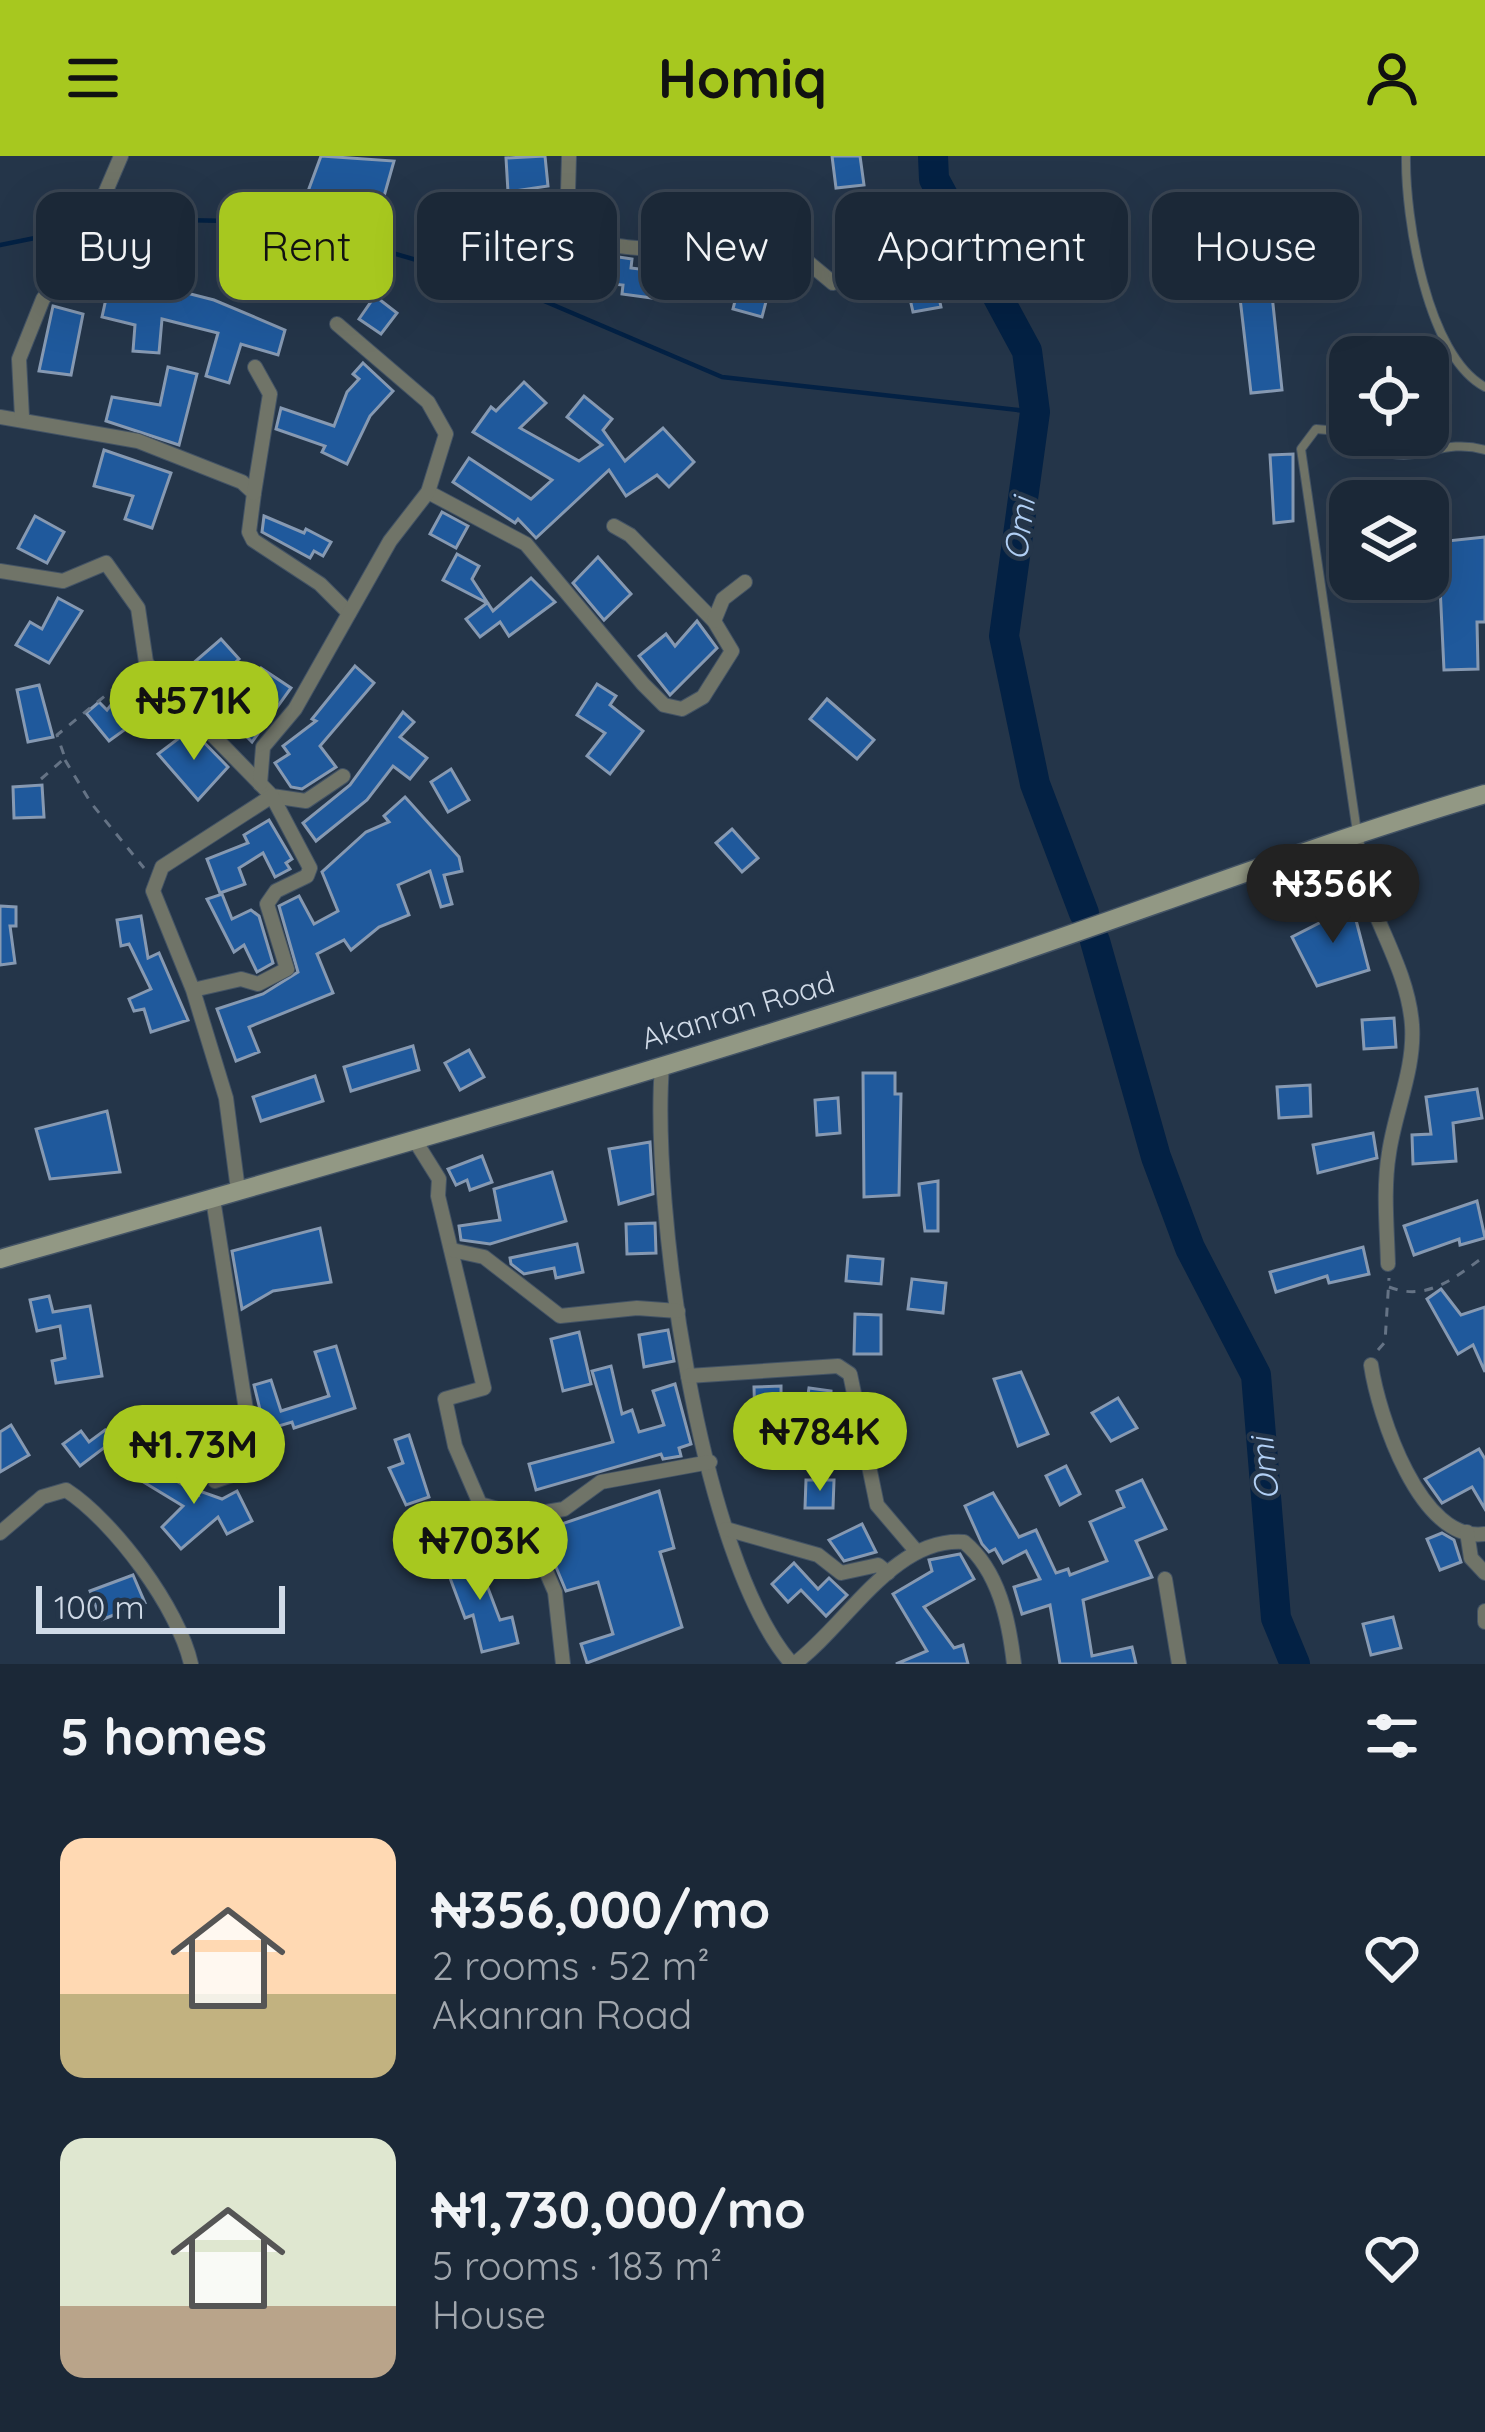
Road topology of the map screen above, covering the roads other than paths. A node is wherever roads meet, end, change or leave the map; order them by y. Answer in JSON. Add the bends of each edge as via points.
{"nodes":[{"id":1,"x":121,"y":156,"type":"edge"},
{"id":2,"x":569,"y":156,"type":"edge"},
{"id":3,"x":1406,"y":156,"type":"edge"},
{"id":4,"x":833,"y":283,"type":"dead end"},
{"id":5,"x":337,"y":324,"type":"dead end"},
{"id":6,"x":255,"y":367,"type":"dead end"},
{"id":7,"x":1485,"y":387,"type":"edge"},
{"id":8,"x":0,"y":417,"type":"edge"},
{"id":9,"x":22,"y":417,"type":"junction"},
{"id":10,"x":1329,"y":431,"type":"edge"},
{"id":11,"x":1449,"y":448,"type":"edge"},
{"id":12,"x":1485,"y":449,"type":"edge"},
{"id":13,"x":428,"y":492,"type":"junction"},
{"id":14,"x":254,"y":493,"type":"junction"},
{"id":15,"x":614,"y":526,"type":"dead end"},
{"id":16,"x":0,"y":571,"type":"edge"},
{"id":17,"x":745,"y":582,"type":"dead end"},
{"id":18,"x":349,"y":614,"type":"junction"},
{"id":19,"x":714,"y":621,"type":"junction"},
{"id":20,"x":343,"y":776,"type":"dead end"},
{"id":21,"x":260,"y":784,"type":"junction"},
{"id":22,"x":1485,"y":794,"type":"edge"},
{"id":23,"x":272,"y":796,"type":"junction"},
{"id":24,"x":1357,"y":832,"type":"junction"},
{"id":25,"x":193,"y":990,"type":"junction"},
{"id":26,"x":662,"y":1066,"type":"junction"},
{"id":27,"x":414,"y":1139,"type":"junction"},
{"id":28,"x":238,"y":1190,"type":"junction"},
{"id":29,"x":213,"y":1198,"type":"junction"},
{"id":30,"x":452,"y":1250,"type":"junction"},
{"id":31,"x":0,"y":1259,"type":"edge"},
{"id":32,"x":1388,"y":1264,"type":"road end"},
{"id":33,"x":678,"y":1311,"type":"junction"},
{"id":34,"x":1371,"y":1365,"type":"road end"},
{"id":35,"x":688,"y":1376,"type":"junction"},
{"id":36,"x":710,"y":1462,"type":"junction"},
{"id":37,"x":215,"y":1481,"type":"dead end"},
{"id":38,"x":522,"y":1516,"type":"junction"},
{"id":39,"x":726,"y":1528,"type":"junction"},
{"id":40,"x":1467,"y":1532,"type":"junction"},
{"id":41,"x":0,"y":1533,"type":"edge"},
{"id":42,"x":1485,"y":1534,"type":"edge"},
{"id":43,"x":917,"y":1552,"type":"junction"},
{"id":44,"x":888,"y":1573,"type":"junction"},
{"id":45,"x":1485,"y":1573,"type":"edge"},
{"id":46,"x":1165,"y":1579,"type":"dead end"},
{"id":47,"x":1485,"y":1611,"type":"edge"},
{"id":48,"x":1485,"y":1622,"type":"edge"},
{"id":49,"x":190,"y":1664,"type":"edge"},
{"id":50,"x":562,"y":1664,"type":"edge"},
{"id":51,"x":793,"y":1664,"type":"edge"},
{"id":52,"x":1014,"y":1664,"type":"edge"},
{"id":53,"x":1178,"y":1664,"type":"edge"}],
"edges":[{"from":1,"to":9,"type":"street","via":[[82,247],[43,299],[19,359]]},
{"from":2,"to":4,"type":"street","via":[[567,227],[589,241],[765,264],[803,258]]},
{"from":3,"to":7,"type":"lane","via":[[1418,254],[1440,334],[1467,378]]},
{"from":5,"to":13,"type":"street","via":[[428,401],[446,434]]},
{"from":6,"to":14,"type":"street","via":[[270,394]]},
{"from":8,"to":9,"type":"street"},
{"from":9,"to":14,"type":"street","via":[[138,441]]},
{"from":10,"to":24,"type":"lane","via":[[1316,429],[1301,449]]},
{"from":11,"to":12,"type":"lane"},
{"from":13,"to":18,"type":"street"},
{"from":13,"to":19,"type":"street","via":[[526,544],[664,705],[682,710],[704,697],[729,662],[732,651]]},
{"from":14,"to":18,"type":"street","via":[[254,540]]},
{"from":15,"to":19,"type":"street"},
{"from":16,"to":21,"type":"street","via":[[64,581],[106,563],[138,608],[146,662]]},
{"from":17,"to":19,"type":"street","via":[[723,599]]},
{"from":18,"to":21,"type":"street","via":[[295,709],[263,747]]},
{"from":20,"to":23,"type":"street","via":[[306,801]]},
{"from":21,"to":23,"type":"street"},
{"from":22,"to":24,"type":"main road","name":"Akanran Road"},
{"from":23,"to":25,"type":"street","via":[[162,867],[159,914]]},
{"from":23,"to":25,"type":"street","via":[[310,868],[267,904],[287,969],[258,984],[241,979]]},
{"from":24,"to":26,"type":"main road","name":"Akanran Road"},
{"from":24,"to":32,"type":"street","via":[[1354,865],[1388,933],[1412,1027],[1386,1175]]},
{"from":25,"to":28,"type":"street","via":[[226,1099]]},
{"from":26,"to":27,"type":"main road","name":"Akanran Road"},
{"from":26,"to":33,"type":"street","via":[[657,1130]]},
{"from":27,"to":28,"type":"main road","name":"Akanran Road"},
{"from":27,"to":30,"type":"street","via":[[439,1179]]},
{"from":28,"to":29,"type":"main road","name":"Akanran Road"},
{"from":29,"to":31,"type":"main road","name":"Akanran Road"},
{"from":29,"to":37,"type":"street","via":[[255,1467]]},
{"from":30,"to":33,"type":"street","via":[[484,1257],[560,1316]]},
{"from":30,"to":38,"type":"street","via":[[484,1388],[445,1400],[455,1446],[480,1504]]},
{"from":33,"to":35,"type":"street"},
{"from":34,"to":40,"type":"street","via":[[1377,1402],[1410,1479],[1436,1514]]},
{"from":35,"to":36,"type":"street"},
{"from":35,"to":43,"type":"street","via":[[838,1366],[850,1374],[877,1505]]},
{"from":36,"to":38,"type":"street","via":[[634,1473],[601,1483],[564,1509]]},
{"from":36,"to":39,"type":"street"},
{"from":38,"to":50,"type":"street","via":[[555,1592]]},
{"from":39,"to":44,"type":"street","via":[[818,1556],[841,1573],[877,1565]]},
{"from":39,"to":51,"type":"street"},
{"from":40,"to":42,"type":"street"},
{"from":40,"to":45,"type":"street","via":[[1471,1558]]},
{"from":41,"to":49,"type":"street","via":[[42,1497],[66,1490],[92,1507],[168,1606]]},
{"from":43,"to":44,"type":"street"},
{"from":43,"to":52,"type":"street","via":[[940,1540],[975,1551],[994,1581]]},
{"from":44,"to":51,"type":"street"},
{"from":46,"to":53,"type":"street"},
{"from":47,"to":48,"type":"street"}]}
